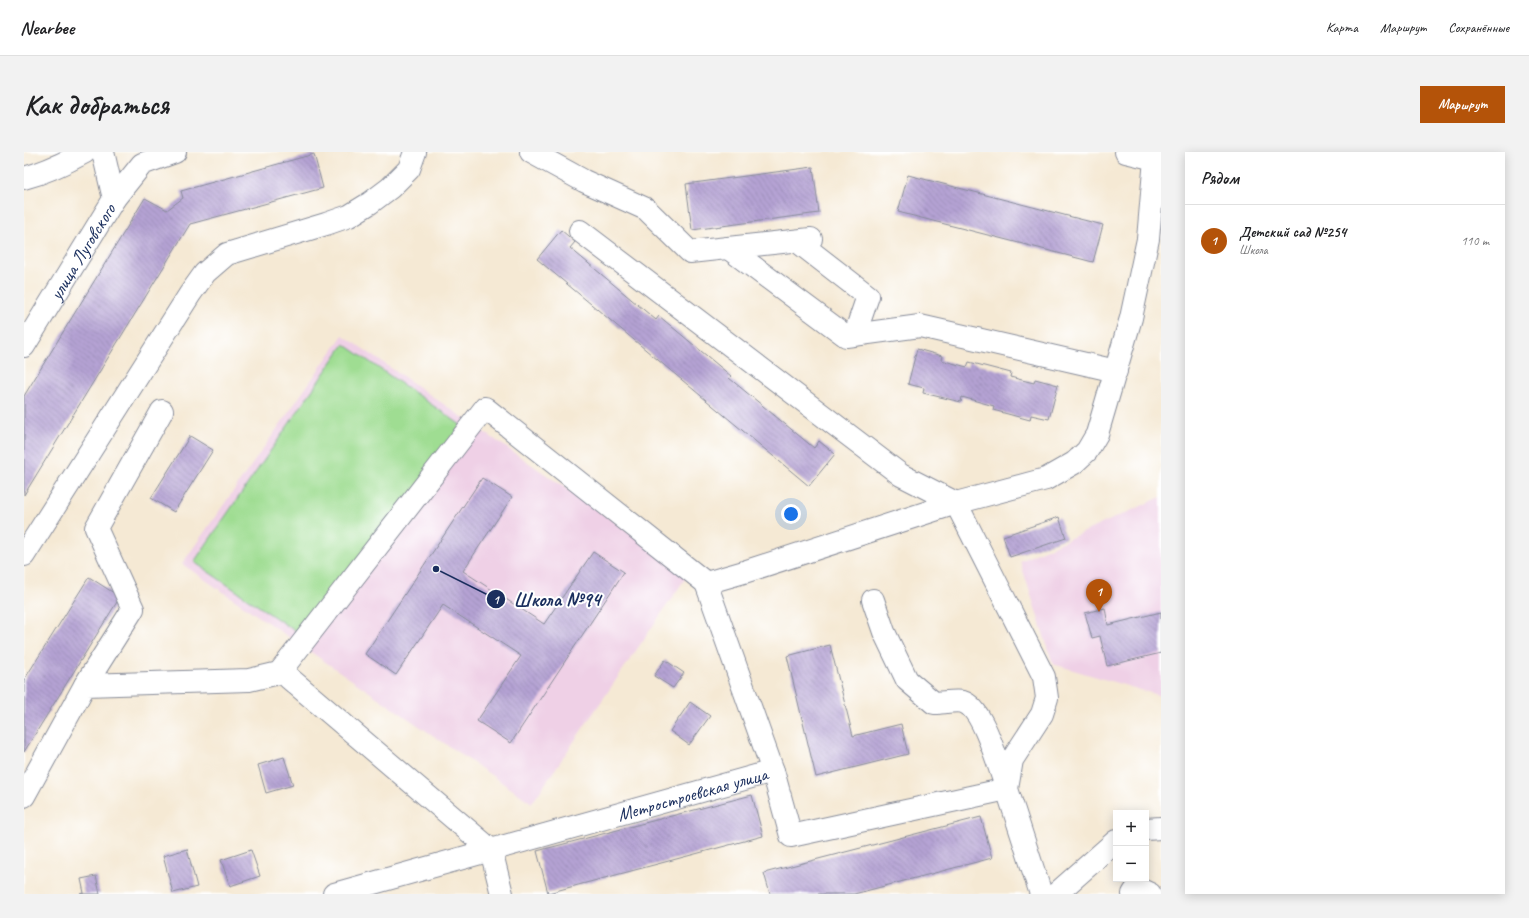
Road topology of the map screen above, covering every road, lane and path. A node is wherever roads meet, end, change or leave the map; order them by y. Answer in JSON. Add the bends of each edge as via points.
{"nodes":[{"id":1,"x":85,"y":152,"type":"edge"},
{"id":2,"x":104,"y":152,"type":"edge"},
{"id":3,"x":175,"y":152,"type":"edge"},
{"id":4,"x":415,"y":152,"type":"edge"},
{"id":5,"x":531,"y":152,"type":"edge"},
{"id":6,"x":1126,"y":152,"type":"edge"},
{"id":7,"x":1156,"y":156,"type":"edge"},
{"id":8,"x":24,"y":178,"type":"edge"},
{"id":9,"x":114,"y":199,"type":"junction"},
{"id":10,"x":580,"y":230,"type":"dead end"},
{"id":11,"x":728,"y":248,"type":"junction"},
{"id":12,"x":855,"y":334,"type":"junction"},
{"id":13,"x":24,"y":346,"type":"edge"},
{"id":14,"x":1116,"y":371,"type":"junction"},
{"id":15,"x":162,"y":411,"type":"dead end"},
{"id":16,"x":956,"y":503,"type":"junction"},
{"id":17,"x":24,"y":555,"type":"edge"},
{"id":18,"x":706,"y":582,"type":"junction"},
{"id":19,"x":874,"y":600,"type":"dead end"},
{"id":20,"x":289,"y":678,"type":"dead end"},
{"id":21,"x":85,"y":684,"type":"junction"},
{"id":22,"x":773,"y":771,"type":"junction"},
{"id":23,"x":1006,"y":789,"type":"junction"},
{"id":24,"x":24,"y":796,"type":"edge"},
{"id":25,"x":1161,"y":828,"type":"edge"},
{"id":26,"x":1149,"y":829,"type":"edge"},
{"id":27,"x":1113,"y":844,"type":"edge"},
{"id":28,"x":491,"y":850,"type":"junction"},
{"id":29,"x":334,"y":894,"type":"edge"},
{"id":30,"x":502,"y":894,"type":"edge"},
{"id":31,"x":1041,"y":894,"type":"edge"},
{"id":32,"x":1056,"y":894,"type":"edge"},
{"id":33,"x":1133,"y":894,"type":"edge"},
{"id":34,"x":1150,"y":894,"type":"edge"}],
"edges":[{"from":1,"to":8,"type":"street","via":[[64,164]]},
{"from":2,"to":9,"type":"street","name":"улица Луговского"},
{"from":3,"to":9,"type":"street","via":[[142,164]]},
{"from":4,"to":17,"type":"street","via":[[409,169],[390,188],[349,216],[227,254],[205,273]]},
{"from":5,"to":11,"type":"street","via":[[584,181],[646,209],[690,252]]},
{"from":6,"to":7,"type":"street"},
{"from":7,"to":14,"type":"street","via":[[1148,239],[1131,318]]},
{"from":9,"to":13,"type":"street","name":"улица Луговского"},
{"from":10,"to":16,"type":"street","via":[[901,475]]},
{"from":11,"to":12,"type":"street","via":[[846,336]]},
{"from":11,"to":12,"type":"street","via":[[804,240],[868,296]]},
{"from":12,"to":14,"type":"street","via":[[920,326]]},
{"from":14,"to":16,"type":"street","via":[[1097,434],[1087,451],[1074,463],[1046,479]]},
{"from":15,"to":21,"type":"street","via":[[96,528],[133,609]]},
{"from":16,"to":18,"type":"street"},
{"from":16,"to":23,"type":"street","via":[[1044,677],[1047,698],[1042,714],[1012,760]]},
{"from":18,"to":21,"type":"street","via":[[485,408],[279,673],[249,680]]},
{"from":18,"to":22,"type":"street"},
{"from":19,"to":23,"type":"street","via":[[884,632],[907,680],[934,703],[963,702],[975,710],[984,724]]},
{"from":20,"to":28,"type":"street"},
{"from":21,"to":24,"type":"street"},
{"from":22,"to":23,"type":"street","name":"Метростроевская улица","via":[[791,836]]},
{"from":22,"to":28,"type":"street","name":"Метростроевская улица"},
{"from":23,"to":31,"type":"street"},
{"from":25,"to":26,"type":"street"},
{"from":27,"to":32,"type":"street"},
{"from":28,"to":29,"type":"street","name":"Метростроевская улица"},
{"from":28,"to":30,"type":"street"},
{"from":33,"to":34,"type":"street","via":[[1137,888]]}]}
